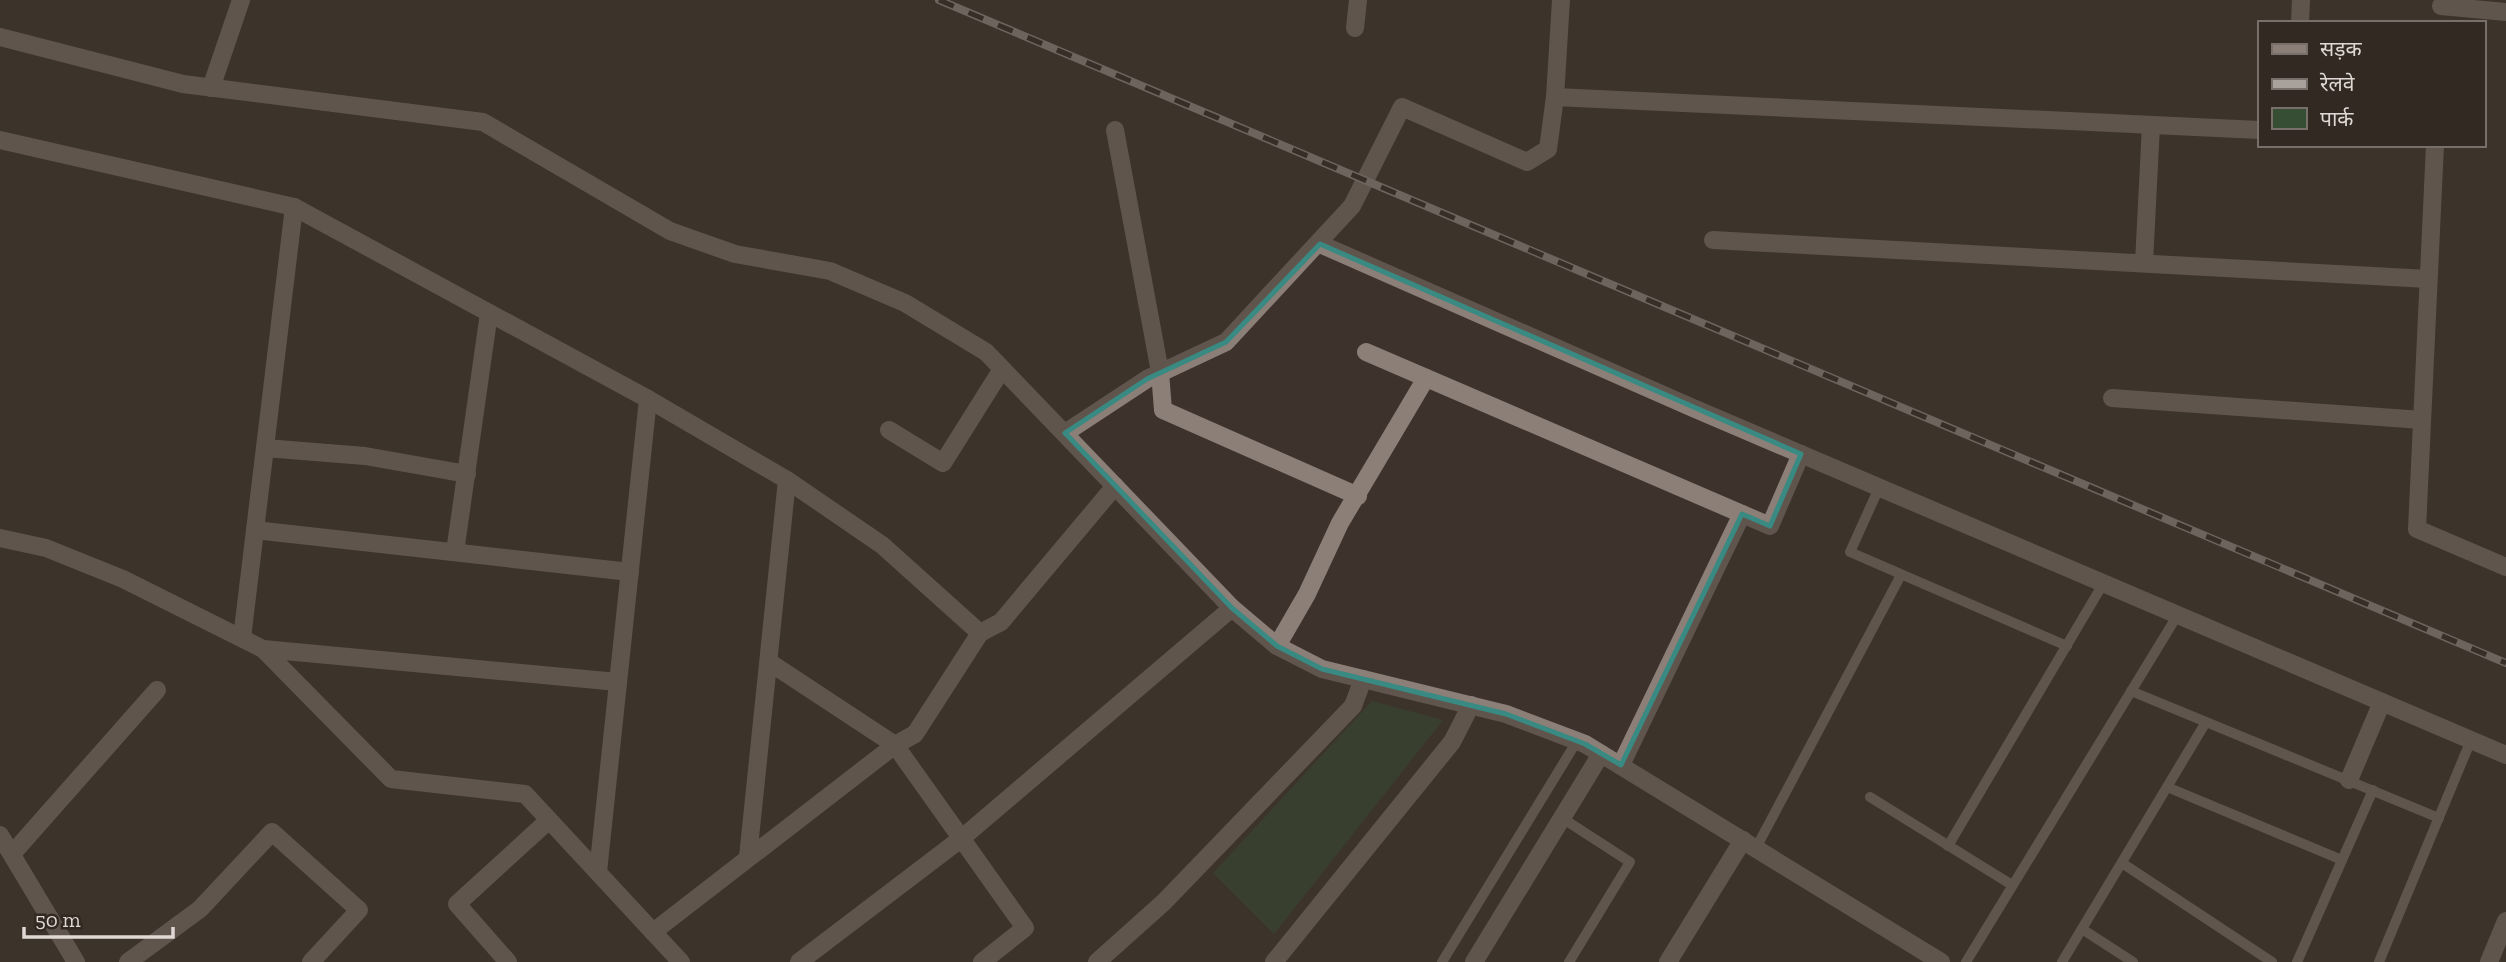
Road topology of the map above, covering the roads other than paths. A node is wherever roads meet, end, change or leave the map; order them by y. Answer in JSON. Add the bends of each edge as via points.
{"nodes":[{"id":1,"x":241,"y":0,"type":"edge"},
{"id":2,"x":1357,"y":0,"type":"edge"},
{"id":3,"x":1560,"y":0,"type":"edge"},
{"id":4,"x":2301,"y":0,"type":"edge"},
{"id":5,"x":2441,"y":10,"type":"edge"},
{"id":6,"x":2506,"y":12,"type":"edge"},
{"id":7,"x":2300,"y":21,"type":"edge"},
{"id":8,"x":1354,"y":28,"type":"dead end"},
{"id":9,"x":0,"y":37,"type":"edge"},
{"id":10,"x":211,"y":88,"type":"junction"},
{"id":11,"x":1555,"y":97,"type":"junction"},
{"id":12,"x":2151,"y":125,"type":"junction"},
{"id":13,"x":1115,"y":130,"type":"dead end"},
{"id":14,"x":2258,"y":130,"type":"edge"},
{"id":15,"x":0,"y":140,"type":"edge"},
{"id":16,"x":2435,"y":147,"type":"edge"},
{"id":17,"x":294,"y":207,"type":"junction"},
{"id":18,"x":1713,"y":240,"type":"dead end"},
{"id":19,"x":1320,"y":244,"type":"junction"},
{"id":20,"x":2144,"y":263,"type":"junction"},
{"id":21,"x":2428,"y":279,"type":"junction"},
{"id":22,"x":489,"y":313,"type":"junction"},
{"id":23,"x":1366,"y":352,"type":"dead end"},
{"id":24,"x":1002,"y":369,"type":"junction"},
{"id":25,"x":1160,"y":372,"type":"junction"},
{"id":26,"x":1426,"y":378,"type":"junction"},
{"id":27,"x":2112,"y":398,"type":"dead end"},
{"id":28,"x":648,"y":399,"type":"junction"},
{"id":29,"x":2422,"y":420,"type":"junction"},
{"id":30,"x":889,"y":430,"type":"dead end"},
{"id":31,"x":1065,"y":433,"type":"junction"},
{"id":32,"x":265,"y":447,"type":"junction"},
{"id":33,"x":1801,"y":454,"type":"junction"},
{"id":34,"x":466,"y":475,"type":"junction"},
{"id":35,"x":788,"y":480,"type":"junction"},
{"id":36,"x":1115,"y":486,"type":"junction"},
{"id":37,"x":1879,"y":488,"type":"junction"},
{"id":38,"x":1358,"y":496,"type":"junction"},
{"id":39,"x":1742,"y":514,"type":"junction"},
{"id":40,"x":255,"y":530,"type":"junction"},
{"id":41,"x":0,"y":538,"type":"edge"},
{"id":42,"x":455,"y":552,"type":"junction"},
{"id":43,"x":2506,"y":567,"type":"edge"},
{"id":44,"x":630,"y":572,"type":"junction"},
{"id":45,"x":1900,"y":575,"type":"junction"},
{"id":46,"x":2103,"y":584,"type":"junction"},
{"id":47,"x":1231,"y":608,"type":"junction"},
{"id":48,"x":2177,"y":615,"type":"junction"},
{"id":49,"x":980,"y":632,"type":"junction"},
{"id":50,"x":242,"y":638,"type":"junction"},
{"id":51,"x":1277,"y":646,"type":"junction"},
{"id":52,"x":2067,"y":646,"type":"junction"},
{"id":53,"x":263,"y":649,"type":"junction"},
{"id":54,"x":769,"y":662,"type":"junction"},
{"id":55,"x":1363,"y":679,"type":"junction"},
{"id":56,"x":618,"y":682,"type":"junction"},
{"id":57,"x":157,"y":690,"type":"dead end"},
{"id":58,"x":2132,"y":691,"type":"junction"},
{"id":59,"x":2382,"y":702,"type":"junction"},
{"id":60,"x":1471,"y":705,"type":"junction"},
{"id":61,"x":2206,"y":722,"type":"junction"},
{"id":62,"x":2471,"y":740,"type":"junction"},
{"id":63,"x":1577,"y":741,"type":"junction"},
{"id":64,"x":895,"y":745,"type":"junction"},
{"id":65,"x":1601,"y":754,"type":"junction"},
{"id":66,"x":2506,"y":755,"type":"edge"},
{"id":67,"x":1621,"y":765,"type":"junction"},
{"id":68,"x":2349,"y":780,"type":"junction"},
{"id":69,"x":2167,"y":787,"type":"junction"},
{"id":70,"x":2373,"y":790,"type":"junction"},
{"id":71,"x":1870,"y":797,"type":"dead end"},
{"id":72,"x":1562,"y":818,"type":"junction"},
{"id":73,"x":2439,"y":818,"type":"junction"},
{"id":74,"x":549,"y":820,"type":"junction"},
{"id":75,"x":0,"y":835,"type":"edge"},
{"id":76,"x":962,"y":838,"type":"junction"},
{"id":77,"x":1749,"y":844,"type":"junction"},
{"id":78,"x":1948,"y":846,"type":"junction"},
{"id":79,"x":12,"y":854,"type":"junction"},
{"id":80,"x":748,"y":858,"type":"junction"},
{"id":81,"x":2342,"y":860,"type":"junction"},
{"id":82,"x":2122,"y":863,"type":"junction"},
{"id":83,"x":598,"y":872,"type":"junction"},
{"id":84,"x":2012,"y":886,"type":"junction"},
{"id":85,"x":2506,"y":921,"type":"edge"},
{"id":86,"x":2082,"y":929,"type":"junction"},
{"id":87,"x":653,"y":932,"type":"junction"},
{"id":88,"x":76,"y":962,"type":"edge"},
{"id":89,"x":128,"y":962,"type":"edge"},
{"id":90,"x":310,"y":962,"type":"edge"},
{"id":91,"x":508,"y":962,"type":"edge"},
{"id":92,"x":681,"y":962,"type":"edge"},
{"id":93,"x":799,"y":962,"type":"edge"},
{"id":94,"x":982,"y":962,"type":"edge"},
{"id":95,"x":1097,"y":962,"type":"edge"},
{"id":96,"x":1274,"y":962,"type":"edge"},
{"id":97,"x":1442,"y":962,"type":"edge"},
{"id":98,"x":1474,"y":962,"type":"edge"},
{"id":99,"x":1569,"y":962,"type":"edge"},
{"id":100,"x":1668,"y":962,"type":"edge"},
{"id":101,"x":1941,"y":962,"type":"edge"},
{"id":102,"x":1966,"y":962,"type":"edge"},
{"id":103,"x":2062,"y":962,"type":"edge"},
{"id":104,"x":2133,"y":962,"type":"edge"},
{"id":105,"x":2272,"y":962,"type":"edge"},
{"id":106,"x":2297,"y":962,"type":"edge"},
{"id":107,"x":2379,"y":962,"type":"edge"},
{"id":108,"x":2489,"y":962,"type":"edge"}],
"edges":[{"from":1,"to":10,"type":"street"},
{"from":2,"to":8,"type":"street"},
{"from":3,"to":11,"type":"street"},
{"from":4,"to":7,"type":"street"},
{"from":5,"to":6,"type":"street"},
{"from":9,"to":10,"type":"street"},
{"from":10,"to":24,"type":"street","via":[[483,122],[670,231],[735,254],[830,271],[905,303],[986,352]]},
{"from":11,"to":12,"type":"street"},
{"from":11,"to":19,"type":"street","via":[[1548,149],[1527,162],[1402,107],[1352,206]]},
{"from":12,"to":14,"type":"street"},
{"from":12,"to":20,"type":"street"},
{"from":13,"to":25,"type":"street"},
{"from":15,"to":17,"type":"street"},
{"from":16,"to":21,"type":"street"},
{"from":17,"to":22,"type":"street"},
{"from":17,"to":32,"type":"street"},
{"from":18,"to":20,"type":"street"},
{"from":19,"to":25,"type":"street","via":[[1226,342]]},
{"from":19,"to":33,"type":"street"},
{"from":20,"to":21,"type":"street"},
{"from":21,"to":29,"type":"street"},
{"from":22,"to":28,"type":"street"},
{"from":22,"to":34,"type":"street"},
{"from":23,"to":26,"type":"street"},
{"from":24,"to":30,"type":"street","via":[[943,463]]},
{"from":24,"to":31,"type":"street"},
{"from":25,"to":31,"type":"street"},
{"from":25,"to":38,"type":"street","via":[[1163,410]]},
{"from":26,"to":38,"type":"street"},
{"from":26,"to":39,"type":"street"},
{"from":27,"to":29,"type":"street"},
{"from":28,"to":35,"type":"street"},
{"from":28,"to":44,"type":"street"},
{"from":29,"to":43,"type":"street","via":[[2417,528]]},
{"from":31,"to":36,"type":"street"},
{"from":32,"to":34,"type":"street","via":[[365,456]]},
{"from":32,"to":40,"type":"street"},
{"from":33,"to":37,"type":"street"},
{"from":33,"to":39,"type":"street","via":[[1770,526]]},
{"from":34,"to":42,"type":"street"},
{"from":35,"to":49,"type":"street","via":[[882,545]]},
{"from":35,"to":54,"type":"street"},
{"from":36,"to":47,"type":"street"},
{"from":36,"to":49,"type":"street","via":[[1001,622]]},
{"from":37,"to":45,"type":"lane","via":[[1850,552]]},
{"from":37,"to":46,"type":"street"},
{"from":38,"to":51,"type":"street"},
{"from":39,"to":67,"type":"street"},
{"from":40,"to":42,"type":"street"},
{"from":40,"to":50,"type":"street"},
{"from":41,"to":50,"type":"street","via":[[46,548],[123,579]]},
{"from":42,"to":44,"type":"street"},
{"from":44,"to":56,"type":"street"},
{"from":45,"to":52,"type":"lane"},
{"from":45,"to":77,"type":"lane"},
{"from":46,"to":48,"type":"street"},
{"from":46,"to":52,"type":"lane"},
{"from":47,"to":51,"type":"street"},
{"from":47,"to":76,"type":"street"},
{"from":48,"to":58,"type":"lane"},
{"from":48,"to":59,"type":"street"},
{"from":49,"to":64,"type":"street","via":[[915,734]]},
{"from":50,"to":53,"type":"street"},
{"from":51,"to":55,"type":"street","via":[[1322,669]]},
{"from":52,"to":78,"type":"lane"},
{"from":53,"to":56,"type":"street"},
{"from":53,"to":74,"type":"street","via":[[391,779],[525,794]]},
{"from":54,"to":64,"type":"street"},
{"from":54,"to":80,"type":"street"},
{"from":55,"to":60,"type":"street"},
{"from":55,"to":95,"type":"street","via":[[1353,706],[1164,902]]},
{"from":56,"to":83,"type":"street"},
{"from":57,"to":79,"type":"street"},
{"from":58,"to":61,"type":"lane"},
{"from":58,"to":84,"type":"lane"},
{"from":59,"to":62,"type":"street"},
{"from":59,"to":68,"type":"street"},
{"from":60,"to":63,"type":"street"},
{"from":60,"to":96,"type":"street","via":[[1452,742]]},
{"from":61,"to":68,"type":"lane"},
{"from":61,"to":69,"type":"lane"},
{"from":62,"to":66,"type":"street"},
{"from":62,"to":73,"type":"lane"},
{"from":63,"to":65,"type":"street"},
{"from":63,"to":97,"type":"lane"},
{"from":64,"to":76,"type":"street"},
{"from":64,"to":80,"type":"street"},
{"from":65,"to":67,"type":"street"},
{"from":65,"to":72,"type":"street"},
{"from":67,"to":77,"type":"street"},
{"from":68,"to":70,"type":"lane"},
{"from":69,"to":81,"type":"lane"},
{"from":69,"to":82,"type":"lane"},
{"from":70,"to":73,"type":"lane"},
{"from":70,"to":81,"type":"lane"},
{"from":71,"to":78,"type":"lane"},
{"from":72,"to":98,"type":"street"},
{"from":72,"to":99,"type":"lane","via":[[1630,862]]},
{"from":73,"to":107,"type":"lane"},
{"from":74,"to":83,"type":"street"},
{"from":74,"to":91,"type":"street","via":[[457,904]]},
{"from":75,"to":79,"type":"street"},
{"from":76,"to":93,"type":"street"},
{"from":76,"to":94,"type":"street","via":[[1025,928]]},
{"from":77,"to":100,"type":"street"},
{"from":77,"to":101,"type":"street"},
{"from":78,"to":84,"type":"lane"},
{"from":79,"to":88,"type":"street"},
{"from":80,"to":87,"type":"street"},
{"from":81,"to":106,"type":"lane"},
{"from":82,"to":86,"type":"lane"},
{"from":82,"to":105,"type":"lane"},
{"from":83,"to":87,"type":"street"},
{"from":84,"to":102,"type":"lane"},
{"from":85,"to":108,"type":"street"},
{"from":86,"to":103,"type":"lane"},
{"from":86,"to":104,"type":"lane"},
{"from":87,"to":92,"type":"street"},
{"from":89,"to":90,"type":"street","via":[[200,909],[272,832],[359,910]]}]}
